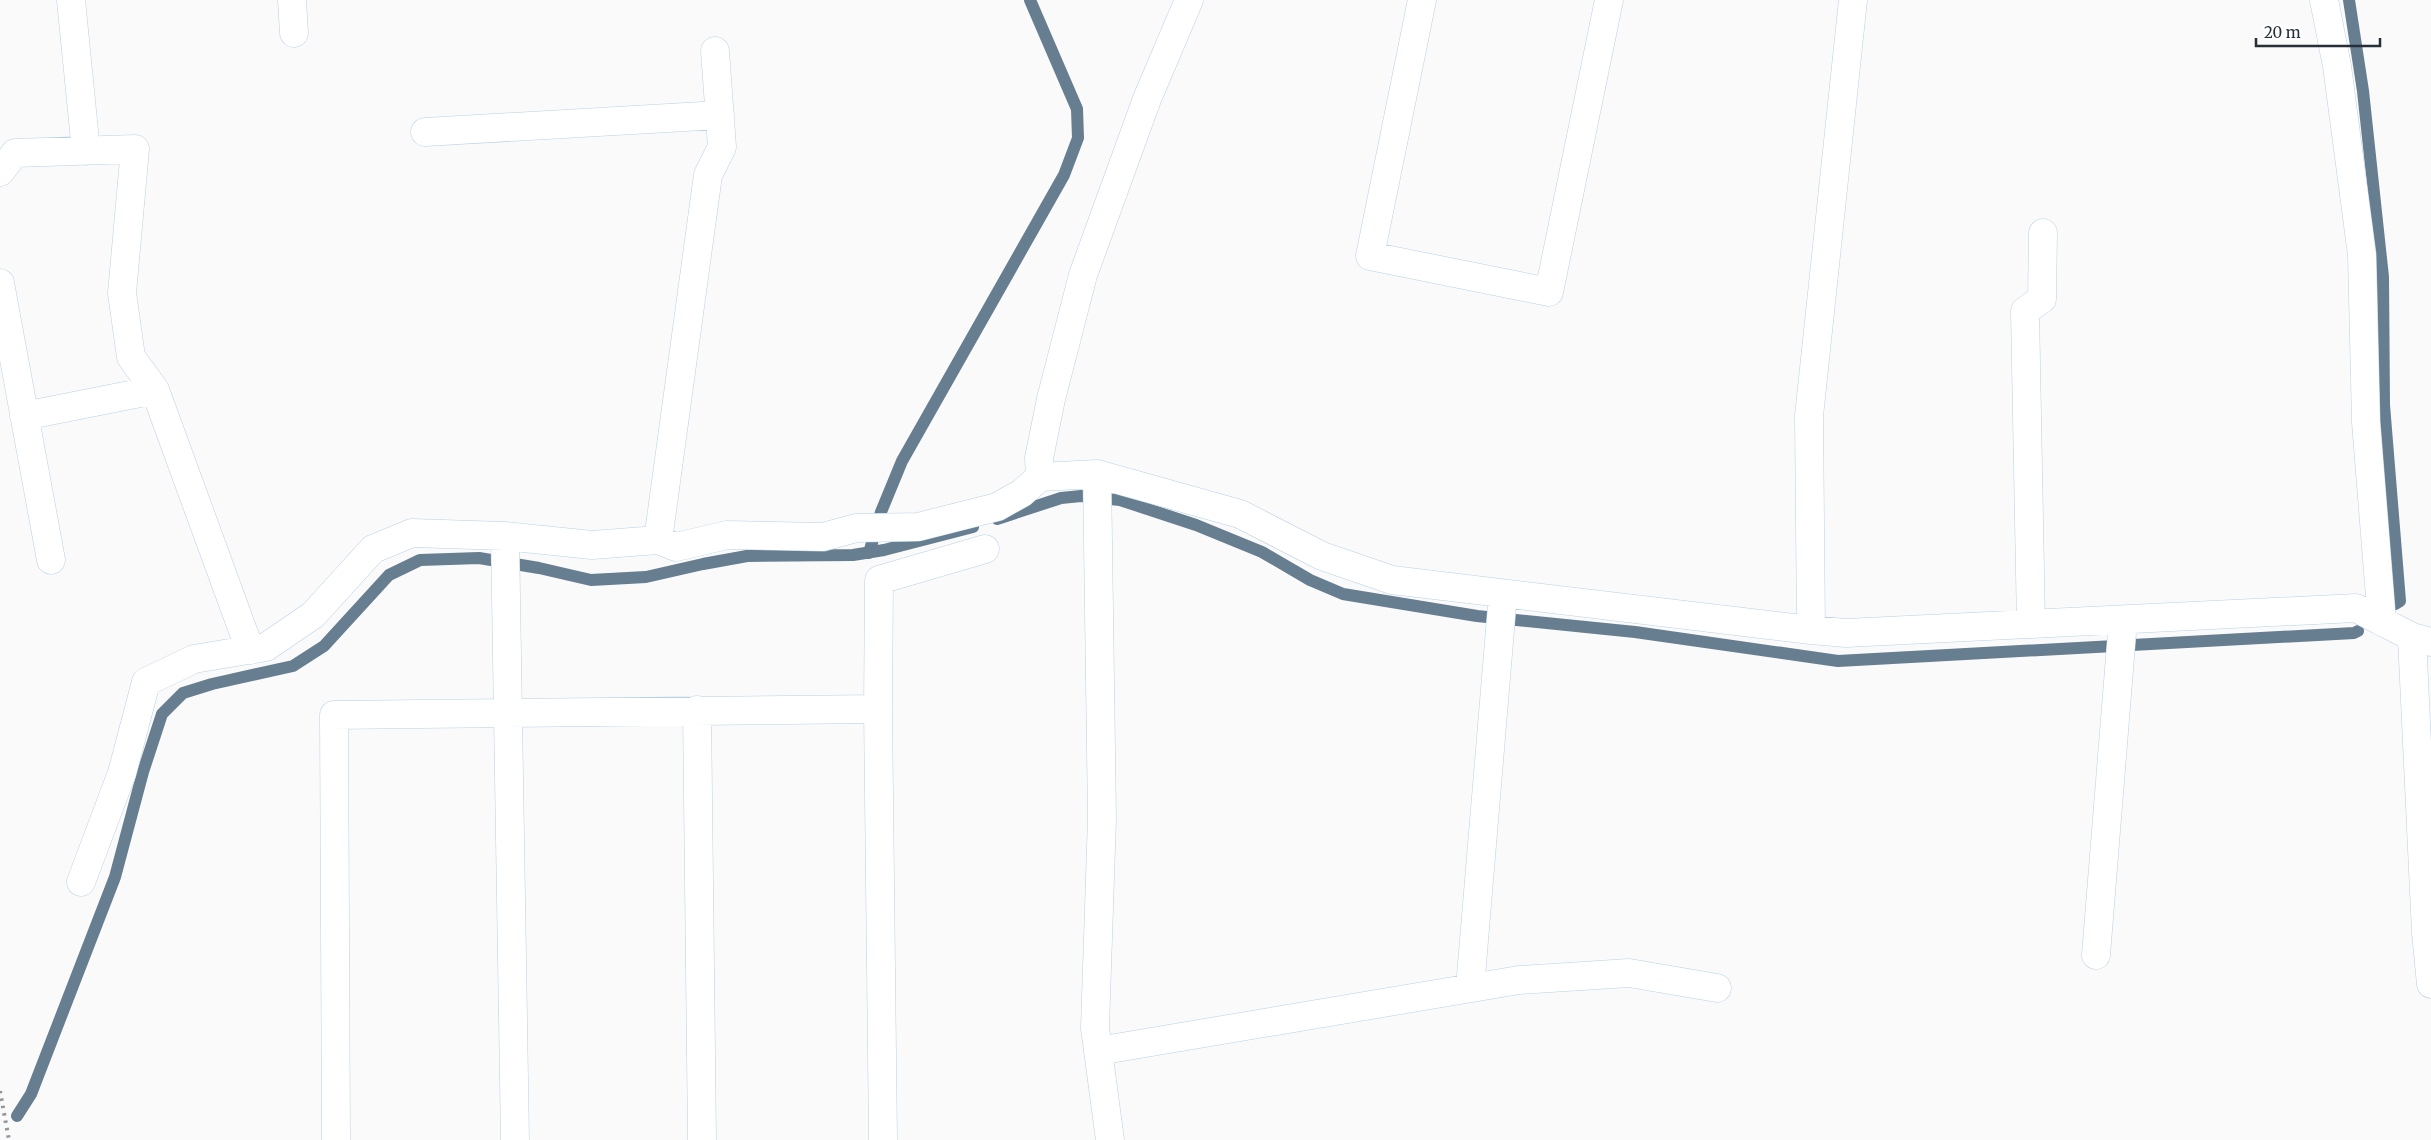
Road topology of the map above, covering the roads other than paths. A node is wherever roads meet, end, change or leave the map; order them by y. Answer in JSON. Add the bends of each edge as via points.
{"nodes":[{"id":1,"x":71,"y":0,"type":"edge"},
{"id":2,"x":292,"y":0,"type":"edge"},
{"id":3,"x":1189,"y":0,"type":"edge"},
{"id":4,"x":1422,"y":0,"type":"edge"},
{"id":5,"x":1609,"y":0,"type":"edge"},
{"id":6,"x":1853,"y":0,"type":"edge"},
{"id":7,"x":2324,"y":0,"type":"edge"},
{"id":8,"x":294,"y":33,"type":"dead end"},
{"id":9,"x":715,"y":51,"type":"dead end"},
{"id":10,"x":720,"y":115,"type":"junction"},
{"id":11,"x":425,"y":132,"type":"dead end"},
{"id":12,"x":86,"y":151,"type":"junction"},
{"id":13,"x":0,"y":172,"type":"edge"},
{"id":14,"x":2042,"y":233,"type":"dead end"},
{"id":15,"x":0,"y":283,"type":"edge"},
{"id":16,"x":155,"y":390,"type":"junction"},
{"id":17,"x":24,"y":416,"type":"junction"},
{"id":18,"x":1040,"y":477,"type":"junction"},
{"id":19,"x":1097,"y":489,"type":"junction"},
{"id":20,"x":658,"y":540,"type":"junction"},
{"id":21,"x":505,"y":543,"type":"junction"},
{"id":22,"x":985,"y":549,"type":"dead end"},
{"id":23,"x":51,"y":560,"type":"dead end"},
{"id":24,"x":1502,"y":611,"type":"junction"},
{"id":25,"x":2382,"y":622,"type":"junction"},
{"id":26,"x":2031,"y":624,"type":"junction"},
{"id":27,"x":1811,"y":630,"type":"junction"},
{"id":28,"x":2121,"y":635,"type":"junction"},
{"id":29,"x":2422,"y":639,"type":"edge"},
{"id":30,"x":250,"y":650,"type":"junction"},
{"id":31,"x":878,"y":709,"type":"junction"},
{"id":32,"x":697,"y":710,"type":"junction"},
{"id":33,"x":508,"y":711,"type":"junction"},
{"id":34,"x":81,"y":882,"type":"dead end"},
{"id":35,"x":2096,"y":955,"type":"dead end"},
{"id":36,"x":2431,"y":984,"type":"edge"},
{"id":37,"x":1470,"y":988,"type":"junction"},
{"id":38,"x":1717,"y":988,"type":"dead end"},
{"id":39,"x":1098,"y":1050,"type":"junction"},
{"id":40,"x":336,"y":1140,"type":"edge"},
{"id":41,"x":515,"y":1140,"type":"edge"},
{"id":42,"x":702,"y":1140,"type":"edge"},
{"id":43,"x":883,"y":1140,"type":"edge"},
{"id":44,"x":1110,"y":1140,"type":"edge"}],
"edges":[{"from":1,"to":12,"type":"street"},
{"from":2,"to":8,"type":"street"},
{"from":3,"to":18,"type":"street","via":[[1147,99],[1083,275],[1051,399],[1039,458]]},
{"from":4,"to":5,"type":"street","via":[[1370,256],[1549,292]]},
{"from":6,"to":27,"type":"street","via":[[1809,416]]},
{"from":7,"to":25,"type":"street","via":[[2337,66],[2362,255],[2366,422]]},
{"from":9,"to":10,"type":"street"},
{"from":10,"to":11,"type":"street"},
{"from":10,"to":20,"type":"street","via":[[722,147],[708,175]]},
{"from":12,"to":13,"type":"street","via":[[15,152]]},
{"from":12,"to":16,"type":"street","via":[[135,150],[122,293],[130,357]]},
{"from":14,"to":26,"type":"street","via":[[2042,299],[2025,311]]},
{"from":15,"to":17,"type":"street"},
{"from":16,"to":17,"type":"street"},
{"from":16,"to":30,"type":"street"},
{"from":17,"to":23,"type":"street"},
{"from":18,"to":19,"type":"street"},
{"from":18,"to":20,"type":"street","via":[[1022,494],[997,506],[918,527],[856,528],[823,537],[727,535],[676,547]]},
{"from":19,"to":24,"type":"street","via":[[1240,514],[1322,556]]},
{"from":19,"to":39,"type":"street","via":[[1102,818],[1095,1028]]},
{"from":20,"to":21,"type":"street","via":[[592,545]]},
{"from":21,"to":30,"type":"street","via":[[412,533],[373,549],[313,615],[266,647]]},
{"from":21,"to":33,"type":"street"},
{"from":22,"to":31,"type":"street","via":[[879,580]]},
{"from":24,"to":27,"type":"street"},
{"from":24,"to":37,"type":"street"},
{"from":25,"to":28,"type":"street","via":[[2356,608]]},
{"from":25,"to":29,"type":"street"},
{"from":26,"to":27,"type":"street","via":[[1846,632]]},
{"from":26,"to":28,"type":"street"},
{"from":28,"to":35,"type":"street"},
{"from":29,"to":36,"type":"street","via":[[2426,933]]},
{"from":30,"to":34,"type":"street","via":[[194,660],[146,682],[122,773]]},
{"from":31,"to":32,"type":"street"},
{"from":31,"to":43,"type":"street"},
{"from":32,"to":33,"type":"street"},
{"from":32,"to":42,"type":"street"},
{"from":33,"to":40,"type":"street","via":[[334,714]]},
{"from":33,"to":41,"type":"street"},
{"from":37,"to":38,"type":"street","via":[[1519,980],[1629,973]]},
{"from":37,"to":39,"type":"street"},
{"from":39,"to":44,"type":"street"}]}
